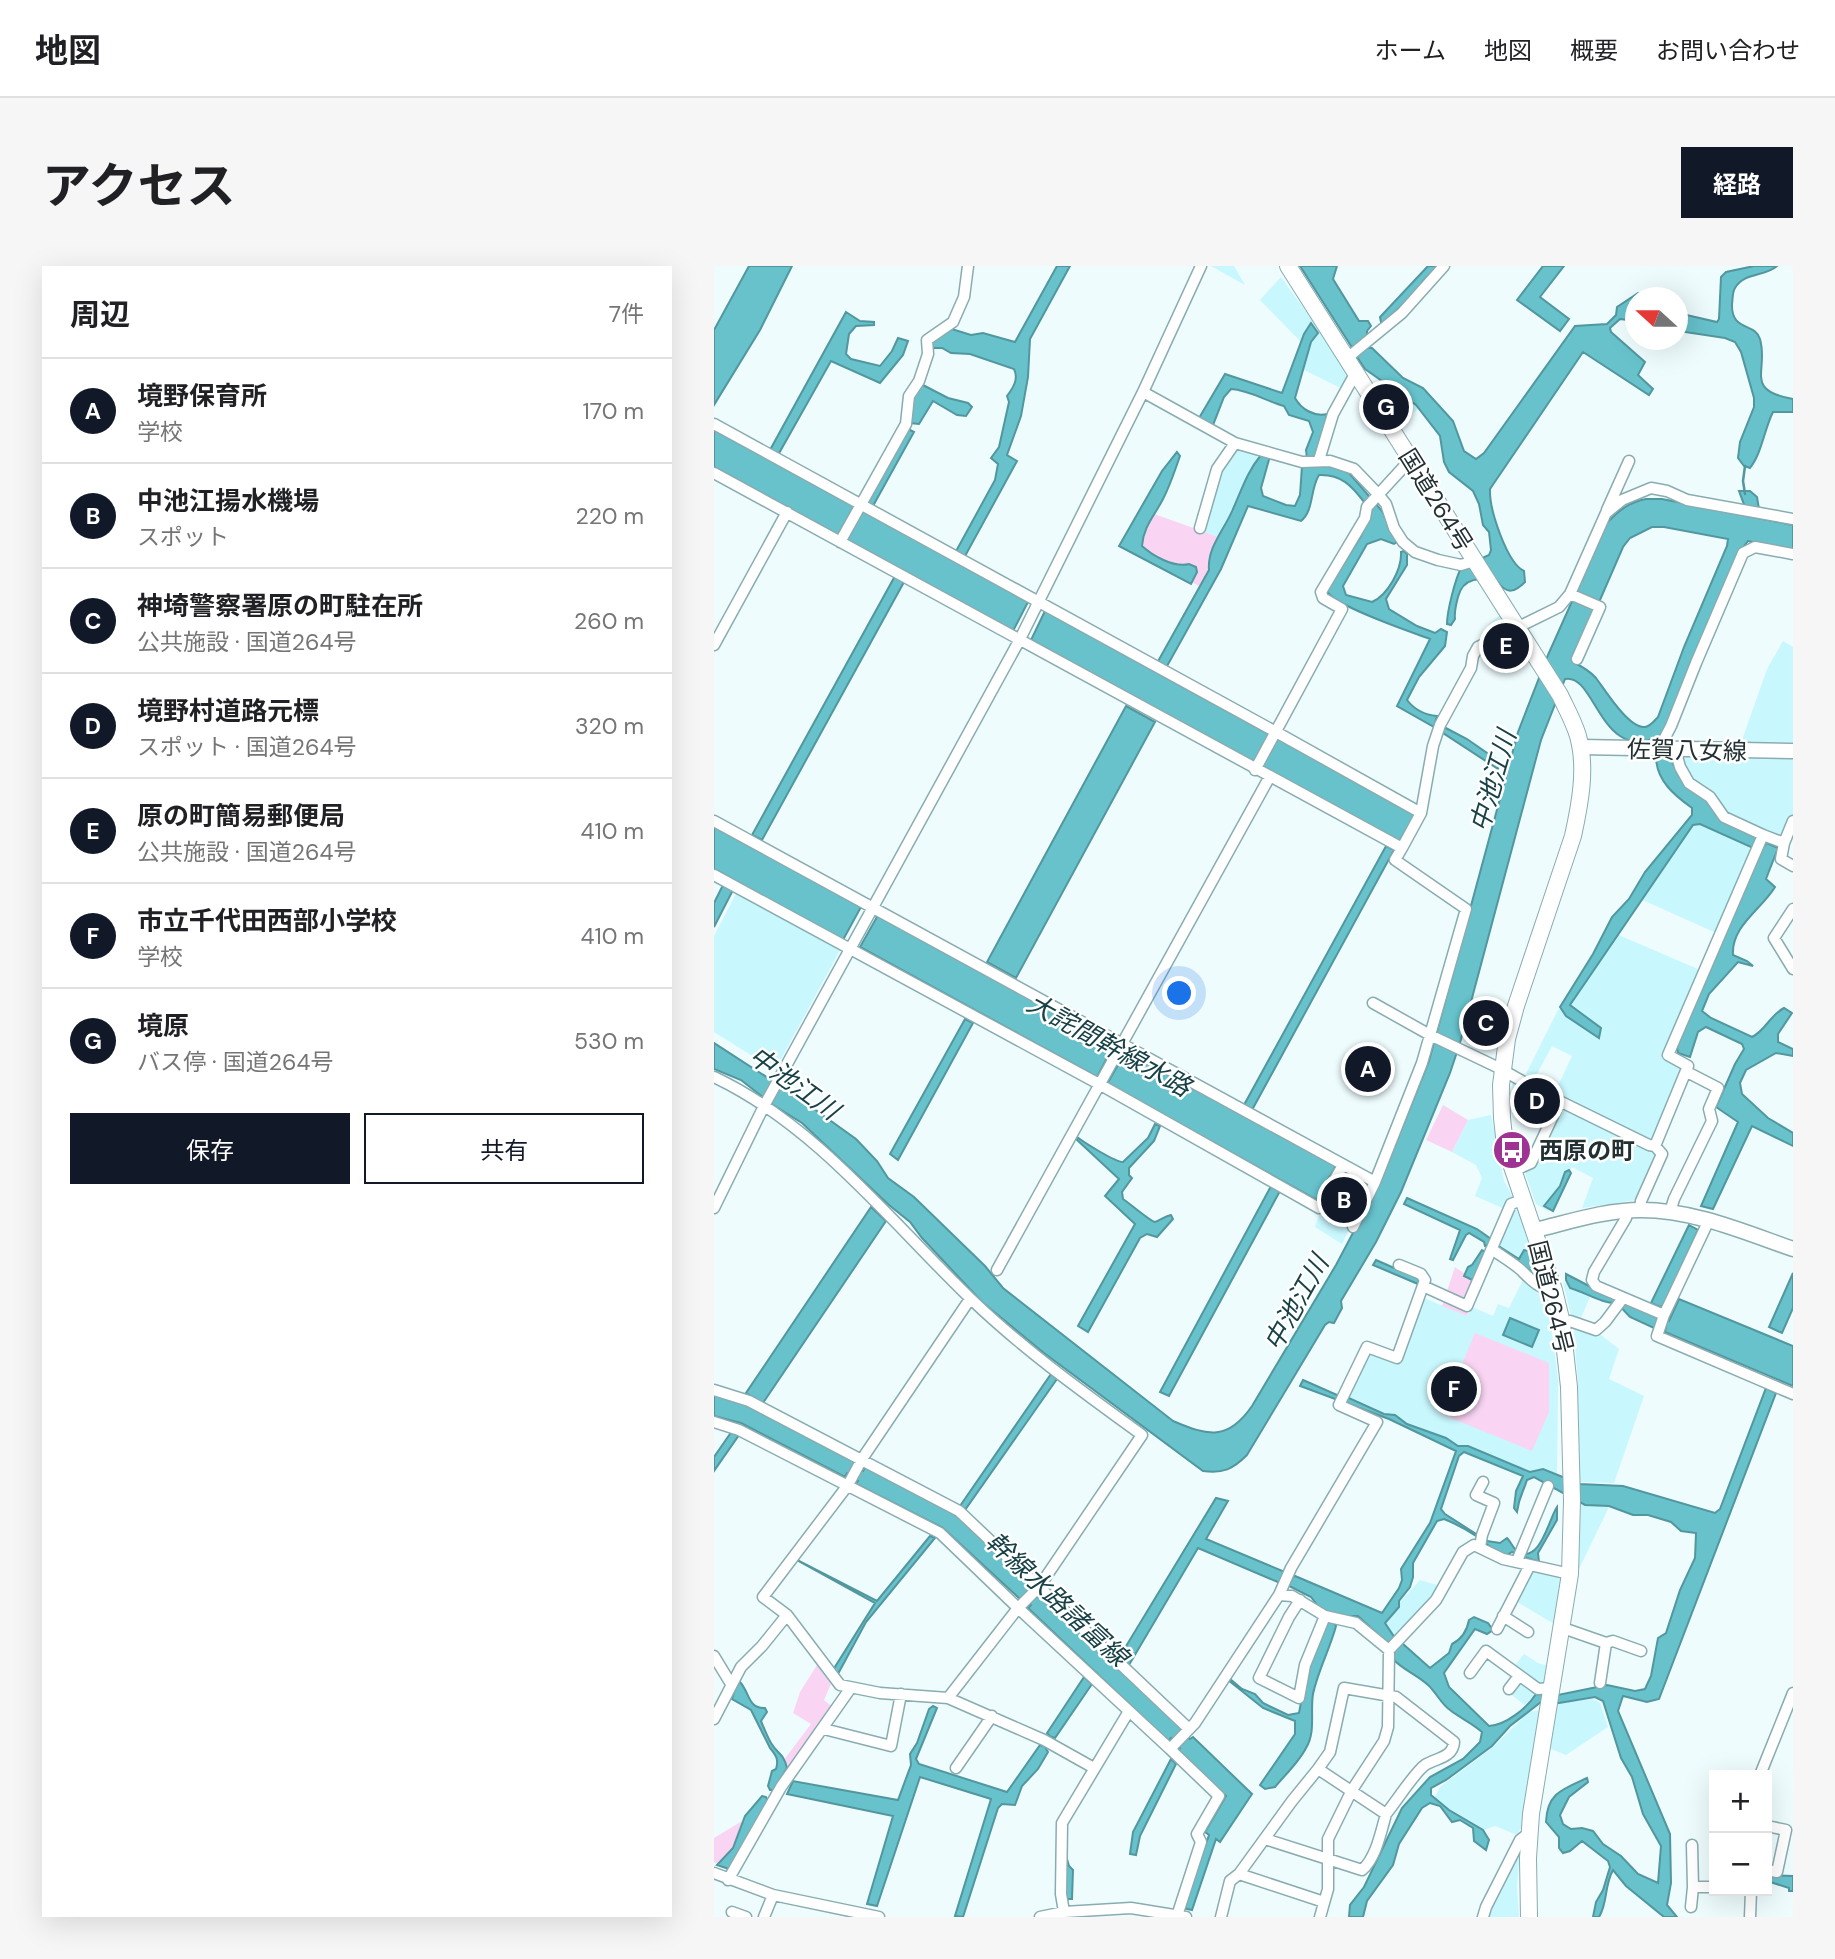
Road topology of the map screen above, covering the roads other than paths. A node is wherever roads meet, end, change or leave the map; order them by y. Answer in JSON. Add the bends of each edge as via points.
{"nodes":[{"id":1,"x":968,"y":266,"type":"edge"},
{"id":2,"x":1201,"y":266,"type":"edge"},
{"id":3,"x":1288,"y":266,"type":"edge"},
{"id":4,"x":1444,"y":266,"type":"edge"},
{"id":5,"x":1350,"y":356,"type":"junction"},
{"id":6,"x":1355,"y":374,"type":"junction"},
{"id":7,"x":1143,"y":393,"type":"junction"},
{"id":8,"x":714,"y":424,"type":"edge"},
{"id":9,"x":1235,"y":443,"type":"junction"},
{"id":10,"x":1319,"y":460,"type":"junction"},
{"id":11,"x":1410,"y":460,"type":"junction"},
{"id":12,"x":1629,"y":461,"type":"dead end"},
{"id":13,"x":714,"y":473,"type":"edge"},
{"id":14,"x":1373,"y":500,"type":"junction"},
{"id":15,"x":861,"y":504,"type":"junction"},
{"id":16,"x":787,"y":512,"type":"junction"},
{"id":17,"x":1606,"y":513,"type":"junction"},
{"id":18,"x":1793,"y":519,"type":"edge"},
{"id":19,"x":1200,"y":528,"type":"dead end"},
{"id":20,"x":840,"y":542,"type":"junction"},
{"id":21,"x":1793,"y":554,"type":"edge"},
{"id":22,"x":1480,"y":571,"type":"junction"},
{"id":23,"x":1570,"y":594,"type":"junction"},
{"id":24,"x":1038,"y":603,"type":"junction"},
{"id":25,"x":1517,"y":628,"type":"junction"},
{"id":26,"x":1019,"y":641,"type":"junction"},
{"id":27,"x":714,"y":645,"type":"edge"},
{"id":28,"x":1577,"y":659,"type":"dead end"},
{"id":29,"x":1276,"y":732,"type":"junction"},
{"id":30,"x":1580,"y":747,"type":"junction"},
{"id":31,"x":1659,"y":749,"type":"junction"},
{"id":32,"x":1675,"y":750,"type":"junction"},
{"id":33,"x":1793,"y":751,"type":"edge"},
{"id":34,"x":1255,"y":770,"type":"junction"},
{"id":35,"x":1269,"y":778,"type":"junction"},
{"id":36,"x":1421,"y":814,"type":"junction"},
{"id":37,"x":714,"y":821,"type":"edge"},
{"id":38,"x":1793,"y":821,"type":"edge"},
{"id":39,"x":1760,"y":842,"type":"junction"},
{"id":40,"x":1784,"y":844,"type":"junction"},
{"id":41,"x":1396,"y":845,"type":"junction"},
{"id":42,"x":1793,"y":866,"type":"edge"},
{"id":43,"x":714,"y":875,"type":"edge"},
{"id":44,"x":873,"y":908,"type":"junction"},
{"id":45,"x":1793,"y":909,"type":"edge"},
{"id":46,"x":850,"y":950,"type":"junction"},
{"id":47,"x":1793,"y":969,"type":"edge"},
{"id":48,"x":1373,"y":1003,"type":"dead end"},
{"id":49,"x":1430,"y":1035,"type":"junction"},
{"id":50,"x":1122,"y":1042,"type":"junction"},
{"id":51,"x":1502,"y":1070,"type":"junction"},
{"id":52,"x":1687,"y":1072,"type":"junction"},
{"id":53,"x":714,"y":1077,"type":"edge"},
{"id":54,"x":1099,"y":1084,"type":"junction"},
{"id":55,"x":1560,"y":1101,"type":"junction"},
{"id":56,"x":764,"y":1106,"type":"junction"},
{"id":57,"x":1655,"y":1146,"type":"junction"},
{"id":58,"x":1343,"y":1164,"type":"junction"},
{"id":59,"x":1513,"y":1171,"type":"junction"},
{"id":60,"x":1376,"y":1182,"type":"junction"},
{"id":61,"x":1522,"y":1199,"type":"junction"},
{"id":62,"x":714,"y":1209,"type":"edge"},
{"id":63,"x":1634,"y":1211,"type":"junction"},
{"id":64,"x":1670,"y":1212,"type":"junction"},
{"id":65,"x":1709,"y":1220,"type":"junction"},
{"id":66,"x":1353,"y":1227,"type":"dead end"},
{"id":67,"x":1535,"y":1230,"type":"junction"},
{"id":68,"x":1492,"y":1249,"type":"junction"},
{"id":69,"x":1793,"y":1249,"type":"edge"},
{"id":70,"x":1399,"y":1265,"type":"dead end"},
{"id":71,"x":997,"y":1270,"type":"dead end"},
{"id":72,"x":1423,"y":1286,"type":"junction"},
{"id":73,"x":1555,"y":1290,"type":"junction"},
{"id":74,"x":970,"y":1298,"type":"junction"},
{"id":75,"x":1620,"y":1301,"type":"junction"},
{"id":76,"x":1662,"y":1320,"type":"junction"},
{"id":77,"x":1562,"y":1323,"type":"junction"},
{"id":78,"x":714,"y":1390,"type":"edge"},
{"id":79,"x":1793,"y":1394,"type":"edge"},
{"id":80,"x":714,"y":1422,"type":"edge"},
{"id":81,"x":860,"y":1462,"type":"junction"},
{"id":82,"x":1483,"y":1482,"type":"dead end"},
{"id":83,"x":849,"y":1483,"type":"junction"},
{"id":84,"x":1548,"y":1486,"type":"dead end"},
{"id":85,"x":1481,"y":1541,"type":"junction"},
{"id":86,"x":1519,"y":1556,"type":"junction"},
{"id":87,"x":1530,"y":1565,"type":"junction"},
{"id":88,"x":1570,"y":1574,"type":"junction"},
{"id":89,"x":1037,"y":1589,"type":"junction"},
{"id":90,"x":1279,"y":1595,"type":"junction"},
{"id":91,"x":1300,"y":1600,"type":"junction"},
{"id":92,"x":1021,"y":1605,"type":"junction"},
{"id":93,"x":787,"y":1615,"type":"junction"},
{"id":94,"x":1503,"y":1616,"type":"junction"},
{"id":95,"x":1330,"y":1618,"type":"junction"},
{"id":96,"x":1563,"y":1628,"type":"junction"},
{"id":97,"x":1497,"y":1629,"type":"dead end"},
{"id":98,"x":1528,"y":1632,"type":"dead end"},
{"id":99,"x":1606,"y":1643,"type":"junction"},
{"id":100,"x":1393,"y":1645,"type":"junction"},
{"id":101,"x":1640,"y":1651,"type":"dead end"},
{"id":102,"x":714,"y":1656,"type":"edge"},
{"id":103,"x":1470,"y":1674,"type":"dead end"},
{"id":104,"x":1520,"y":1676,"type":"junction"},
{"id":105,"x":1600,"y":1683,"type":"dead end"},
{"id":106,"x":731,"y":1684,"type":"junction"},
{"id":107,"x":850,"y":1689,"type":"junction"},
{"id":108,"x":1509,"y":1689,"type":"dead end"},
{"id":109,"x":901,"y":1694,"type":"junction"},
{"id":110,"x":1551,"y":1695,"type":"junction"},
{"id":111,"x":1388,"y":1696,"type":"junction"},
{"id":112,"x":1792,"y":1697,"type":"edge"},
{"id":113,"x":948,"y":1698,"type":"junction"},
{"id":114,"x":1129,"y":1711,"type":"junction"},
{"id":115,"x":992,"y":1716,"type":"junction"},
{"id":116,"x":714,"y":1719,"type":"edge"},
{"id":117,"x":824,"y":1729,"type":"junction"},
{"id":118,"x":1187,"y":1731,"type":"junction"},
{"id":119,"x":1173,"y":1746,"type":"junction"},
{"id":120,"x":956,"y":1768,"type":"dead end"},
{"id":121,"x":1094,"y":1769,"type":"junction"},
{"id":122,"x":1318,"y":1769,"type":"junction"},
{"id":123,"x":1762,"y":1770,"type":"edge"},
{"id":124,"x":1352,"y":1790,"type":"junction"},
{"id":125,"x":1386,"y":1814,"type":"junction"},
{"id":126,"x":1772,"y":1827,"type":"edge"},
{"id":127,"x":1529,"y":1833,"type":"junction"},
{"id":128,"x":1265,"y":1839,"type":"junction"},
{"id":129,"x":1692,"y":1845,"type":"dead end"},
{"id":130,"x":1329,"y":1860,"type":"junction"},
{"id":131,"x":1772,"y":1871,"type":"edge"},
{"id":132,"x":714,"y":1873,"type":"edge"},
{"id":133,"x":1239,"y":1874,"type":"junction"},
{"id":134,"x":728,"y":1880,"type":"junction"},
{"id":135,"x":1693,"y":1887,"type":"junction"},
{"id":136,"x":1709,"y":1887,"type":"edge"},
{"id":137,"x":773,"y":1895,"type":"junction"},
{"id":138,"x":1751,"y":1896,"type":"edge"},
{"id":139,"x":1324,"y":1902,"type":"junction"},
{"id":140,"x":807,"y":1903,"type":"junction"},
{"id":141,"x":1691,"y":1907,"type":"dead end"},
{"id":142,"x":732,"y":1912,"type":"dead end"},
{"id":143,"x":1063,"y":1912,"type":"junction"},
{"id":144,"x":1096,"y":1913,"type":"edge"},
{"id":145,"x":1181,"y":1916,"type":"edge"},
{"id":146,"x":746,"y":1917,"type":"edge"},
{"id":147,"x":764,"y":1917,"type":"edge"},
{"id":148,"x":807,"y":1917,"type":"edge"},
{"id":149,"x":879,"y":1917,"type":"edge"},
{"id":150,"x":1040,"y":1917,"type":"edge"},
{"id":151,"x":1221,"y":1917,"type":"edge"},
{"id":152,"x":1320,"y":1917,"type":"edge"},
{"id":153,"x":1483,"y":1917,"type":"edge"},
{"id":154,"x":1529,"y":1917,"type":"edge"},
{"id":155,"x":1750,"y":1917,"type":"edge"}],
"edges":[{"from":1,"to":15,"type":"street","via":[[964,297],[953,322],[927,340],[928,354],[909,396],[906,424]]},
{"from":2,"to":7,"type":"street"},
{"from":3,"to":5,"type":"highway","name":"国道264号"},
{"from":4,"to":5,"type":"street","via":[[1402,313]]},
{"from":5,"to":6,"type":"highway","name":"国道264号"},
{"from":6,"to":10,"type":"street","via":[[1333,414]]},
{"from":6,"to":11,"type":"highway","name":"国道264号"},
{"from":7,"to":9,"type":"street"},
{"from":7,"to":24,"type":"street"},
{"from":8,"to":15,"type":"street"},
{"from":9,"to":10,"type":"street","via":[[1303,462]]},
{"from":9,"to":19,"type":"street","via":[[1217,469]]},
{"from":10,"to":14,"type":"street","via":[[1354,469]]},
{"from":11,"to":14,"type":"street"},
{"from":11,"to":22,"type":"highway","name":"国道264号"},
{"from":12,"to":17,"type":"street"},
{"from":13,"to":16,"type":"street"},
{"from":14,"to":22,"type":"street","via":[[1386,505],[1394,528],[1415,552]]},
{"from":14,"to":29,"type":"street","via":[[1321,592],[1342,609]]},
{"from":15,"to":20,"type":"street"},
{"from":15,"to":24,"type":"street"},
{"from":16,"to":20,"type":"street"},
{"from":16,"to":27,"type":"street"},
{"from":17,"to":18,"type":"street","via":[[1622,500],[1651,488],[1687,500]]},
{"from":17,"to":23,"type":"street"},
{"from":20,"to":26,"type":"street"},
{"from":21,"to":31,"type":"street","via":[[1755,547],[1743,553]]},
{"from":22,"to":25,"type":"highway","name":"国道264号"},
{"from":23,"to":25,"type":"street","via":[[1559,607]]},
{"from":23,"to":28,"type":"street","via":[[1600,607]]},
{"from":24,"to":26,"type":"street"},
{"from":24,"to":29,"type":"street"},
{"from":25,"to":30,"type":"highway","name":"国道264号","via":[[1560,695]]},
{"from":25,"to":36,"type":"street","via":[[1478,648],[1473,656],[1439,728]]},
{"from":26,"to":34,"type":"street"},
{"from":26,"to":44,"type":"street"},
{"from":29,"to":34,"type":"street"},
{"from":29,"to":36,"type":"street"},
{"from":30,"to":31,"type":"main road","name":"佐賀八女線"},
{"from":30,"to":51,"type":"highway","name":"国道264号","via":[[1580,795],[1573,836],[1516,1006]]},
{"from":31,"to":32,"type":"main road","name":"佐賀八女線"},
{"from":32,"to":33,"type":"main road","name":"佐賀八女線"},
{"from":32,"to":39,"type":"street","via":[[1689,783],[1710,797],[1724,817]]},
{"from":34,"to":35,"type":"street"},
{"from":35,"to":41,"type":"street"},
{"from":35,"to":50,"type":"street"},
{"from":36,"to":41,"type":"street"},
{"from":37,"to":44,"type":"street"},
{"from":38,"to":40,"type":"street"},
{"from":39,"to":40,"type":"street"},
{"from":39,"to":52,"type":"street","via":[[1668,1055],[1688,1066]]},
{"from":40,"to":42,"type":"street","via":[[1781,859]]},
{"from":41,"to":49,"type":"street","via":[[1395,860],[1466,909]]},
{"from":43,"to":46,"type":"street"},
{"from":44,"to":46,"type":"street"},
{"from":44,"to":50,"type":"street"},
{"from":45,"to":47,"type":"street","via":[[1774,938]]},
{"from":46,"to":54,"type":"street"},
{"from":46,"to":56,"type":"street"},
{"from":48,"to":49,"type":"street"},
{"from":49,"to":51,"type":"street"},
{"from":49,"to":60,"type":"street"},
{"from":50,"to":54,"type":"street"},
{"from":50,"to":58,"type":"street"},
{"from":51,"to":55,"type":"street"},
{"from":51,"to":59,"type":"highway","name":"国道264号","via":[[1502,1118]]},
{"from":52,"to":57,"type":"street"},
{"from":52,"to":64,"type":"street","via":[[1718,1088],[1709,1109],[1712,1121]]},
{"from":53,"to":56,"type":"street"},
{"from":54,"to":58,"type":"street","via":[[1319,1208]]},
{"from":54,"to":71,"type":"street"},
{"from":55,"to":57,"type":"street"},
{"from":55,"to":59,"type":"street","via":[[1531,1163]]},
{"from":56,"to":62,"type":"street"},
{"from":56,"to":74,"type":"street","via":[[793,1125]]},
{"from":57,"to":63,"type":"street","via":[[1662,1154]]},
{"from":58,"to":60,"type":"street"},
{"from":59,"to":61,"type":"highway","name":"国道264号"},
{"from":60,"to":66,"type":"street"},
{"from":61,"to":67,"type":"highway","name":"国道264号"},
{"from":61,"to":68,"type":"street","via":[[1511,1204]]},
{"from":63,"to":64,"type":"main road"},
{"from":63,"to":67,"type":"main road"},
{"from":63,"to":75,"type":"street","via":[[1592,1280]]},
{"from":64,"to":65,"type":"main road"},
{"from":65,"to":69,"type":"main road"},
{"from":65,"to":76,"type":"street"},
{"from":67,"to":73,"type":"highway","name":"国道264号"},
{"from":68,"to":72,"type":"street","via":[[1467,1306]]},
{"from":68,"to":73,"type":"street","via":[[1532,1282]]},
{"from":70,"to":72,"type":"street","via":[[1422,1274]]},
{"from":72,"to":90,"type":"street","via":[[1397,1358],[1367,1347],[1341,1399],[1377,1422]]},
{"from":73,"to":77,"type":"highway","name":"国道264号"},
{"from":74,"to":81,"type":"street"},
{"from":74,"to":89,"type":"street","via":[[1050,1368],[1142,1436]]},
{"from":75,"to":76,"type":"street"},
{"from":75,"to":77,"type":"street","via":[[1597,1330],[1570,1321]]},
{"from":76,"to":79,"type":"street","via":[[1657,1336]]},
{"from":77,"to":88,"type":"highway","name":"国道264号","via":[[1569,1387]]},
{"from":78,"to":81,"type":"street","via":[[752,1402]]},
{"from":80,"to":83,"type":"street"},
{"from":81,"to":83,"type":"street"},
{"from":81,"to":89,"type":"street","via":[[959,1511]]},
{"from":82,"to":85,"type":"street","via":[[1476,1495],[1494,1503]]},
{"from":83,"to":92,"type":"street","via":[[940,1533]]},
{"from":83,"to":93,"type":"street","via":[[763,1597]]},
{"from":84,"to":86,"type":"street"},
{"from":85,"to":86,"type":"street","via":[[1503,1559]]},
{"from":85,"to":100,"type":"street","via":[[1463,1552],[1436,1600]]},
{"from":86,"to":87,"type":"street"},
{"from":87,"to":88,"type":"street"},
{"from":87,"to":94,"type":"street"},
{"from":88,"to":96,"type":"highway","name":"国道264号"},
{"from":89,"to":92,"type":"street"},
{"from":89,"to":118,"type":"street"},
{"from":90,"to":91,"type":"street"},
{"from":90,"to":118,"type":"street"},
{"from":91,"to":95,"type":"street"},
{"from":91,"to":95,"type":"street","via":[[1259,1678],[1299,1698],[1305,1665]]},
{"from":92,"to":113,"type":"street"},
{"from":92,"to":114,"type":"street"},
{"from":93,"to":106,"type":"street"},
{"from":93,"to":107,"type":"street","via":[[832,1677]]},
{"from":94,"to":97,"type":"street"},
{"from":94,"to":98,"type":"street"},
{"from":95,"to":100,"type":"street","via":[[1356,1623]]},
{"from":96,"to":99,"type":"street"},
{"from":96,"to":110,"type":"highway","name":"国道264号"},
{"from":99,"to":101,"type":"street"},
{"from":99,"to":105,"type":"street"},
{"from":100,"to":111,"type":"street"},
{"from":102,"to":106,"type":"street"},
{"from":103,"to":104,"type":"street","via":[[1486,1651]]},
{"from":104,"to":108,"type":"street"},
{"from":104,"to":110,"type":"street"},
{"from":106,"to":116,"type":"street"},
{"from":107,"to":109,"type":"street"},
{"from":107,"to":117,"type":"street"},
{"from":109,"to":113,"type":"street"},
{"from":109,"to":117,"type":"street","via":[[891,1746]]},
{"from":110,"to":127,"type":"highway","name":"国道264号"},
{"from":111,"to":122,"type":"street","via":[[1344,1688],[1330,1752]]},
{"from":111,"to":124,"type":"street","via":[[1384,1741]]},
{"from":111,"to":125,"type":"street","via":[[1396,1697],[1454,1742],[1447,1756],[1424,1766]]},
{"from":112,"to":123,"type":"street"},
{"from":113,"to":115,"type":"street"},
{"from":114,"to":119,"type":"street"},
{"from":114,"to":121,"type":"street"},
{"from":115,"to":120,"type":"street"},
{"from":115,"to":121,"type":"street"},
{"from":117,"to":134,"type":"street","via":[[781,1787]]},
{"from":118,"to":119,"type":"street"},
{"from":119,"to":145,"type":"street","via":[[1219,1796],[1197,1834],[1201,1842]]},
{"from":121,"to":143,"type":"street","via":[[1062,1824]]},
{"from":122,"to":124,"type":"street"},
{"from":122,"to":128,"type":"street"},
{"from":124,"to":125,"type":"street"},
{"from":124,"to":130,"type":"street","via":[[1328,1839]]},
{"from":125,"to":130,"type":"street","via":[[1362,1870]]},
{"from":126,"to":131,"type":"street","via":[[1786,1830],[1777,1872]]},
{"from":127,"to":153,"type":"street","via":[[1520,1840]]},
{"from":127,"to":154,"type":"highway","name":"国道264号"},
{"from":128,"to":130,"type":"street"},
{"from":128,"to":133,"type":"street"},
{"from":129,"to":135,"type":"street"},
{"from":130,"to":139,"type":"street"},
{"from":132,"to":134,"type":"street"},
{"from":133,"to":139,"type":"street"},
{"from":133,"to":151,"type":"street","via":[[1230,1881]]},
{"from":134,"to":137,"type":"street"},
{"from":135,"to":136,"type":"street"},
{"from":135,"to":141,"type":"street"},
{"from":137,"to":140,"type":"street"},
{"from":137,"to":147,"type":"street"},
{"from":138,"to":155,"type":"street"},
{"from":139,"to":152,"type":"street"},
{"from":140,"to":148,"type":"street"},
{"from":140,"to":149,"type":"street"},
{"from":142,"to":146,"type":"street"},
{"from":143,"to":144,"type":"street"},
{"from":143,"to":150,"type":"street"},
{"from":144,"to":145,"type":"street","via":[[1131,1908]]}]}
